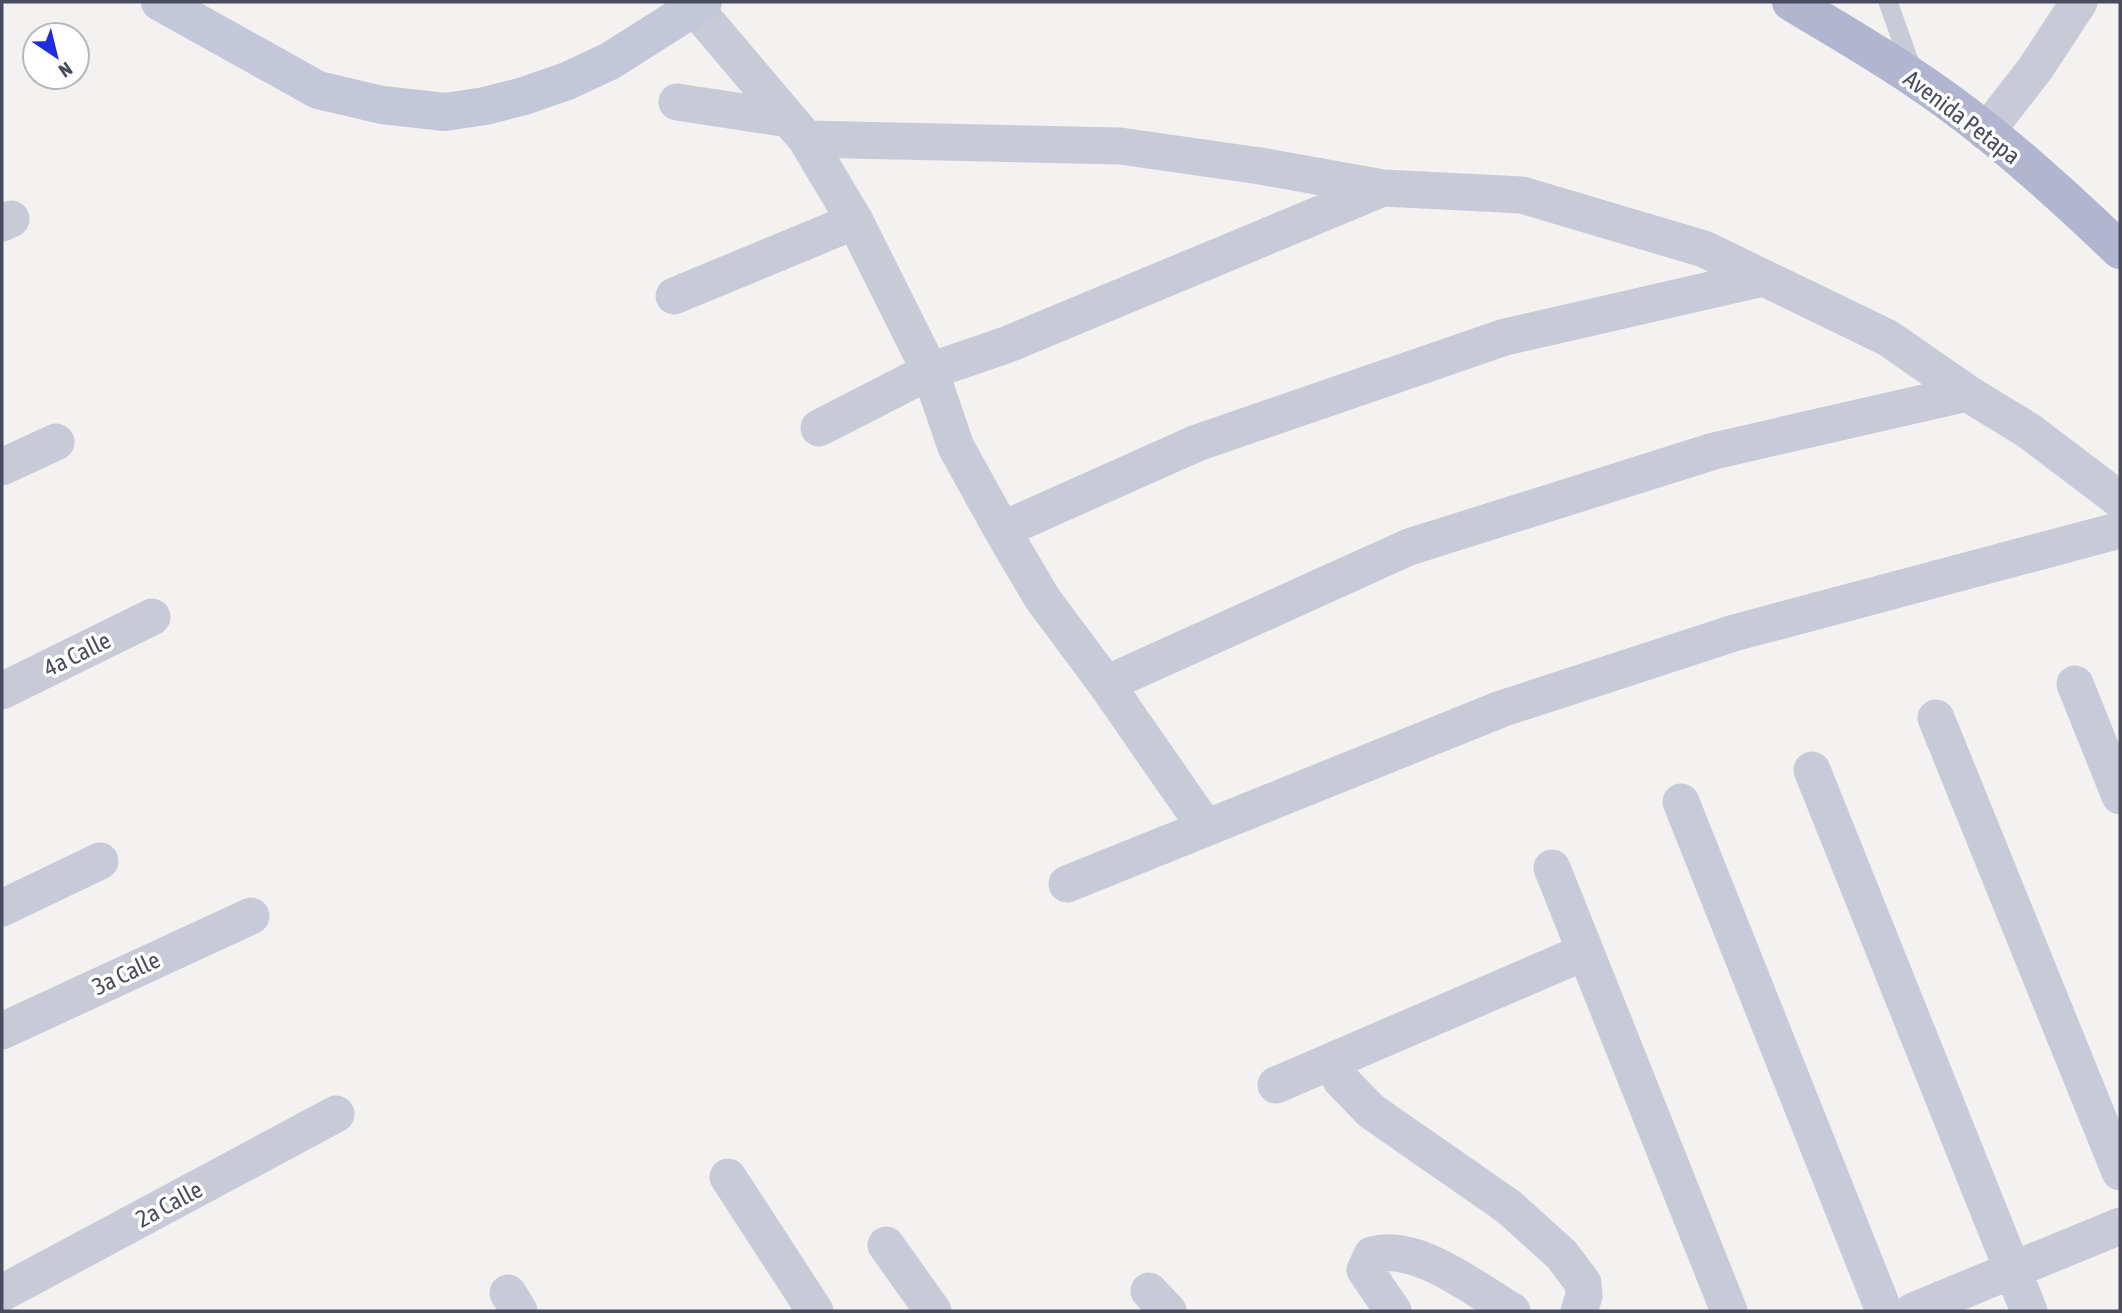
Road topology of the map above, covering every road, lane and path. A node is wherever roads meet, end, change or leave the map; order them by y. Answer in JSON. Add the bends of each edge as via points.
{"nodes":[{"id":1,"x":160,"y":2,"type":"edge"},
{"id":2,"x":1791,"y":2,"type":"edge"},
{"id":3,"x":1888,"y":2,"type":"edge"},
{"id":4,"x":2079,"y":2,"type":"edge"},
{"id":5,"x":699,"y":5,"type":"edge"},
{"id":6,"x":1827,"y":16,"type":"edge"},
{"id":7,"x":1916,"y":79,"type":"junction"},
{"id":8,"x":677,"y":102,"type":"dead end"},
{"id":9,"x":798,"y":129,"type":"junction"},
{"id":10,"x":1986,"y":132,"type":"junction"},
{"id":11,"x":1383,"y":188,"type":"junction"},
{"id":12,"x":855,"y":221,"type":"junction"},
{"id":13,"x":2120,"y":250,"type":"edge"},
{"id":14,"x":1763,"y":278,"type":"junction"},
{"id":15,"x":674,"y":296,"type":"dead end"},
{"id":16,"x":930,"y":371,"type":"junction"},
{"id":17,"x":1967,"y":393,"type":"junction"},
{"id":18,"x":819,"y":428,"type":"dead end"},
{"id":19,"x":56,"y":442,"type":"dead end"},
{"id":20,"x":2,"y":467,"type":"edge"},
{"id":21,"x":2120,"y":500,"type":"edge"},
{"id":22,"x":1002,"y":530,"type":"junction"},
{"id":23,"x":2120,"y":530,"type":"edge"},
{"id":24,"x":152,"y":617,"type":"dead end"},
{"id":25,"x":1106,"y":684,"type":"junction"},
{"id":26,"x":2075,"y":684,"type":"dead end"},
{"id":27,"x":2,"y":691,"type":"edge"},
{"id":28,"x":1936,"y":719,"type":"dead end"},
{"id":29,"x":1812,"y":771,"type":"dead end"},
{"id":30,"x":2120,"y":796,"type":"edge"},
{"id":31,"x":1682,"y":802,"type":"dead end"},
{"id":32,"x":1206,"y":828,"type":"junction"},
{"id":33,"x":100,"y":861,"type":"dead end"},
{"id":34,"x":1552,"y":869,"type":"dead end"},
{"id":35,"x":1067,"y":884,"type":"dead end"},
{"id":36,"x":2,"y":908,"type":"edge"},
{"id":37,"x":251,"y":915,"type":"dead end"},
{"id":38,"x":1585,"y":952,"type":"junction"},
{"id":39,"x":2,"y":1031,"type":"edge"},
{"id":40,"x":1332,"y":1061,"type":"junction"},
{"id":41,"x":1276,"y":1085,"type":"dead end"},
{"id":42,"x":336,"y":1114,"type":"dead end"},
{"id":43,"x":2120,"y":1172,"type":"edge"},
{"id":44,"x":728,"y":1177,"type":"dead end"},
{"id":45,"x":2120,"y":1226,"type":"edge"},
{"id":46,"x":886,"y":1245,"type":"dead end"},
{"id":47,"x":2013,"y":1270,"type":"junction"},
{"id":48,"x":2,"y":1293,"type":"edge"},
{"id":49,"x":815,"y":1311,"type":"edge"},
{"id":50,"x":933,"y":1311,"type":"edge"},
{"id":51,"x":1393,"y":1311,"type":"edge"},
{"id":52,"x":1512,"y":1311,"type":"edge"},
{"id":53,"x":1579,"y":1311,"type":"edge"},
{"id":54,"x":1729,"y":1311,"type":"edge"},
{"id":55,"x":1884,"y":1311,"type":"edge"},
{"id":56,"x":1913,"y":1311,"type":"edge"},
{"id":57,"x":2029,"y":1311,"type":"edge"}],
"edges":[{"from":1,"to":5,"type":"main road","via":[[318,90],[382,105],[445,112],[485,106],[567,81],[610,61]]},
{"from":2,"to":6,"type":"main road","name":"Avenida Petapa"},
{"from":3,"to":7,"type":"lane"},
{"from":4,"to":10,"type":"street"},
{"from":5,"to":9,"type":"street"},
{"from":6,"to":7,"type":"main road","name":"Avenida Petapa"},
{"from":7,"to":10,"type":"main road","name":"Avenida Petapa"},
{"from":8,"to":9,"type":"street"},
{"from":9,"to":11,"type":"street","via":[[1120,146]]},
{"from":9,"to":12,"type":"street"},
{"from":10,"to":13,"type":"main road","name":"Avenida Petapa"},
{"from":11,"to":14,"type":"street","via":[[1522,195],[1704,249]]},
{"from":11,"to":16,"type":"street","via":[[1006,345]]},
{"from":12,"to":15,"type":"street"},
{"from":12,"to":16,"type":"street"},
{"from":14,"to":17,"type":"street","via":[[1888,338]]},
{"from":14,"to":22,"type":"street","via":[[1505,337],[1198,443]]},
{"from":16,"to":18,"type":"street"},
{"from":16,"to":22,"type":"street","via":[[956,447]]},
{"from":17,"to":21,"type":"street","via":[[2029,431]]},
{"from":17,"to":25,"type":"street","via":[[1714,452],[1409,547]]},
{"from":19,"to":20,"type":"street"},
{"from":22,"to":25,"type":"street","via":[[1042,598]]},
{"from":23,"to":32,"type":"street","via":[[1734,633],[1540,696]]},
{"from":24,"to":27,"type":"street","name":"4a Calle"},
{"from":25,"to":32,"type":"street"},
{"from":26,"to":30,"type":"street"},
{"from":28,"to":43,"type":"street"},
{"from":29,"to":47,"type":"street"},
{"from":31,"to":55,"type":"street"},
{"from":32,"to":35,"type":"street"},
{"from":33,"to":36,"type":"street"},
{"from":34,"to":38,"type":"street"},
{"from":37,"to":39,"type":"street","name":"3a Calle"},
{"from":38,"to":40,"type":"street"},
{"from":38,"to":54,"type":"street"},
{"from":40,"to":41,"type":"street"},
{"from":40,"to":53,"type":"street","via":[[1341,1080],[1371,1111],[1509,1207],[1562,1255],[1583,1283]]},
{"from":42,"to":48,"type":"street","name":"2a Calle"},
{"from":44,"to":49,"type":"street"},
{"from":45,"to":47,"type":"street"},
{"from":46,"to":50,"type":"street"},
{"from":47,"to":56,"type":"street"},
{"from":47,"to":57,"type":"street"},
{"from":51,"to":52,"type":"street","via":[[1365,1270],[1371,1255],[1395,1252],[1426,1260]]}]}
